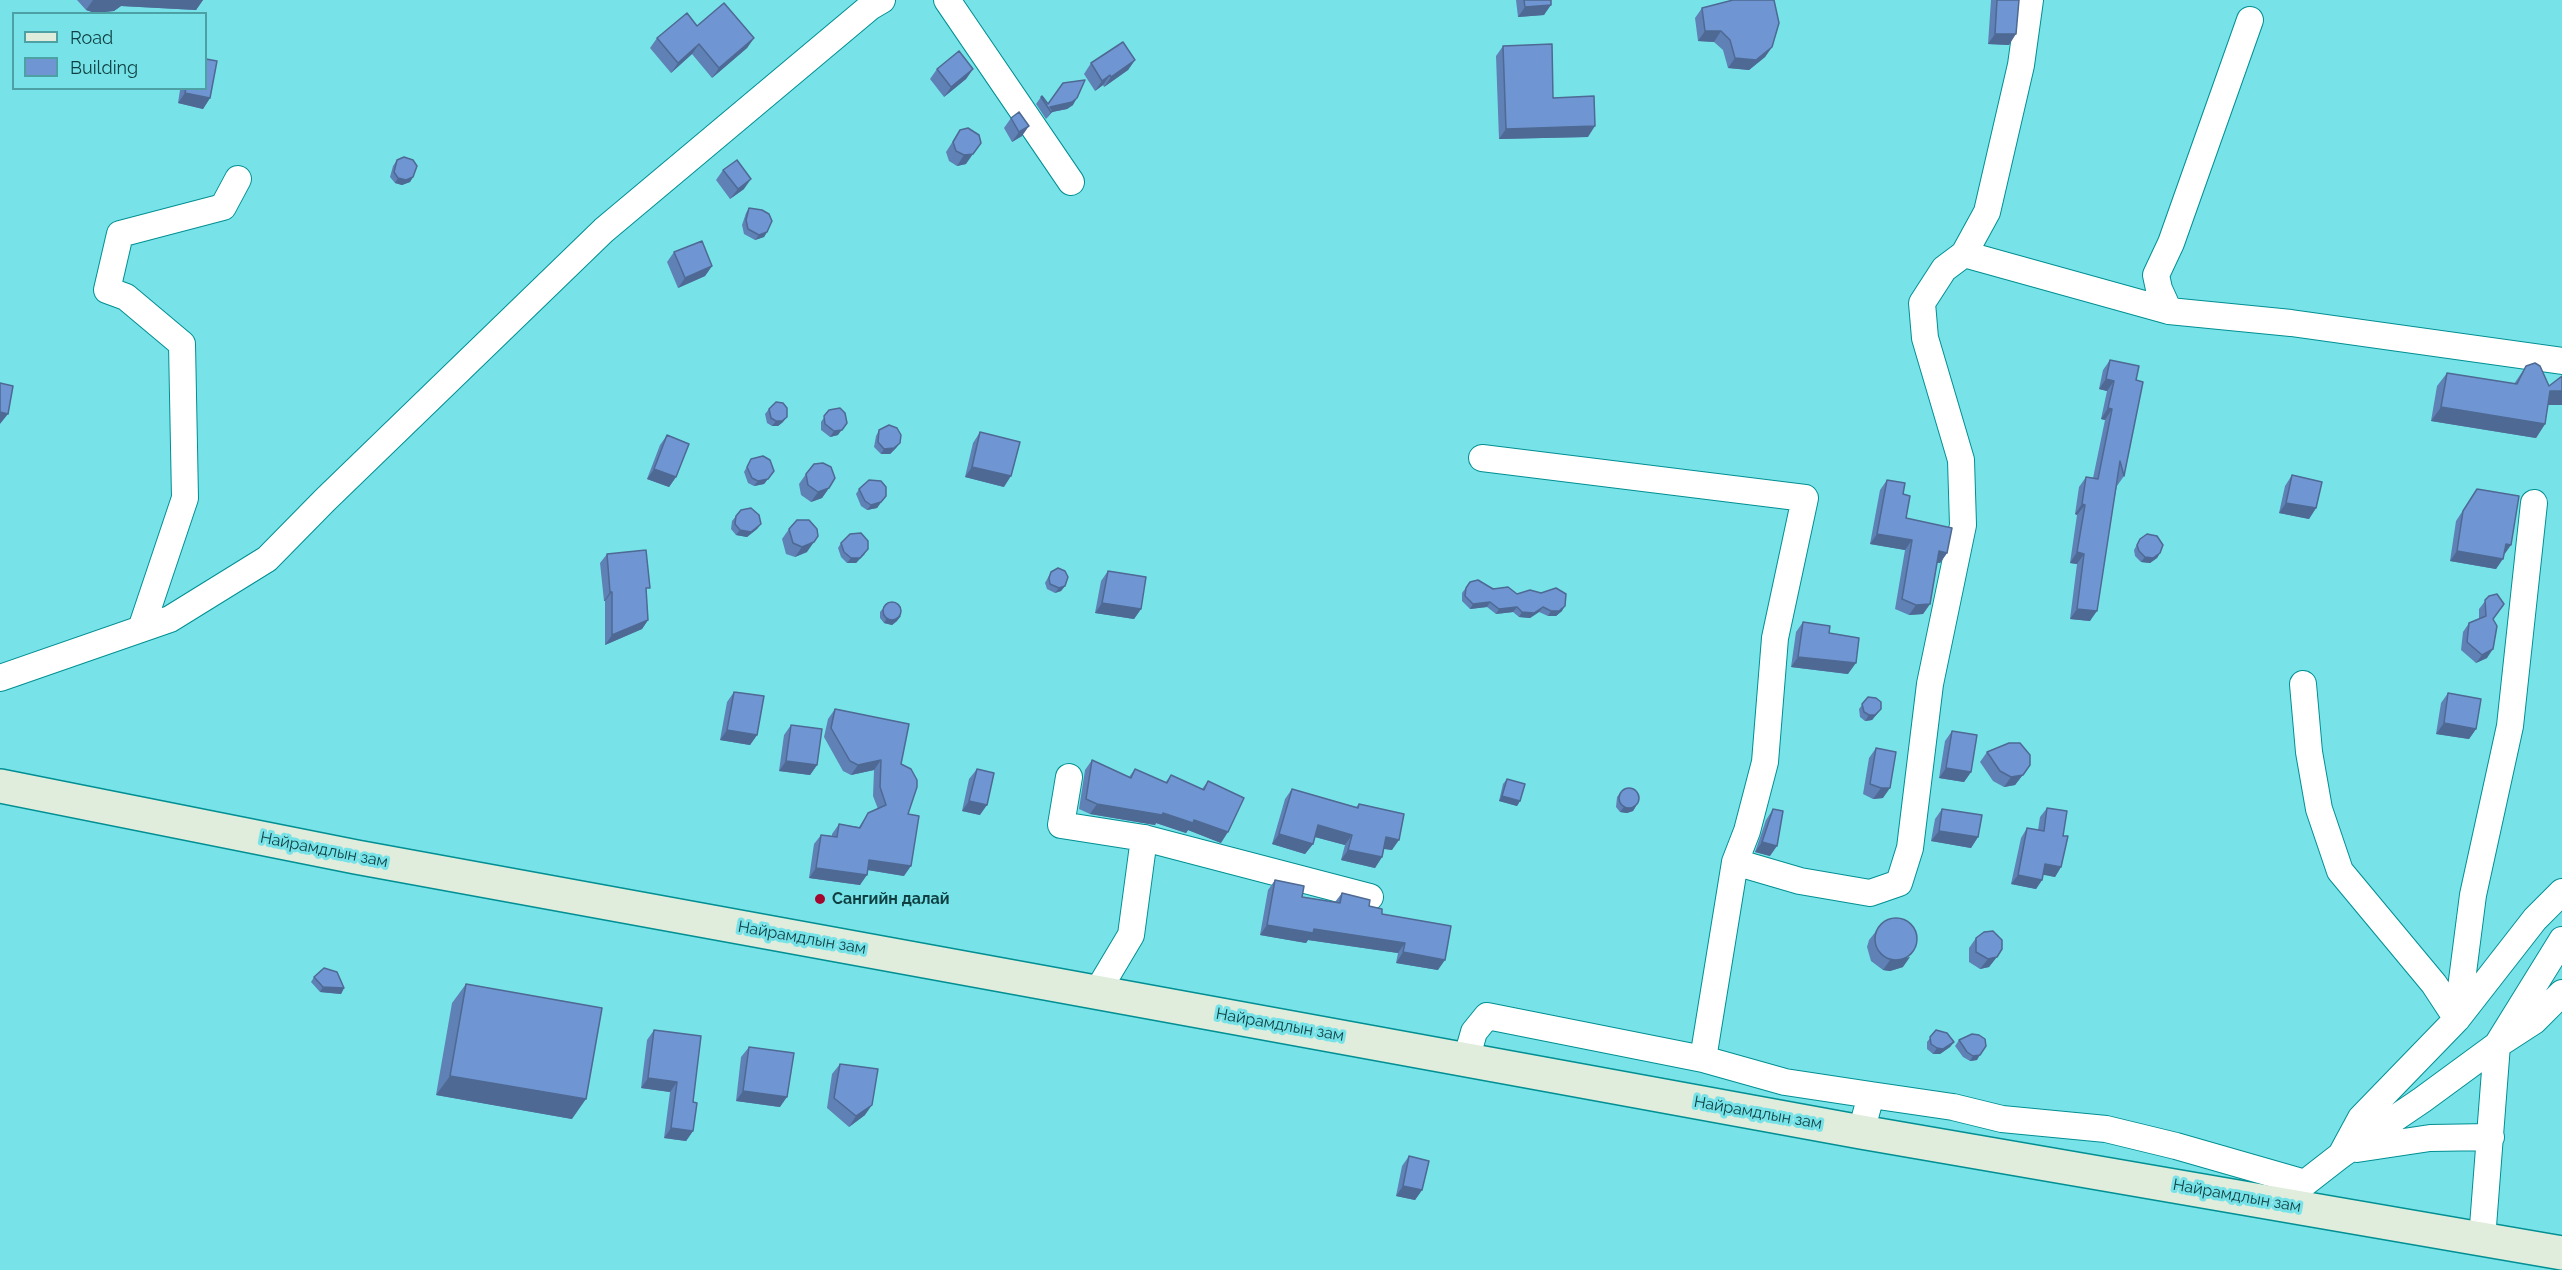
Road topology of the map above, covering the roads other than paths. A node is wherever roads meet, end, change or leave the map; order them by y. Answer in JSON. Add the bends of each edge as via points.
{"nodes":[{"id":1,"x":882,"y":0,"type":"edge"},
{"id":2,"x":947,"y":0,"type":"edge"},
{"id":3,"x":2030,"y":0,"type":"edge"},
{"id":4,"x":2250,"y":20,"type":"dead end"},
{"id":5,"x":238,"y":179,"type":"dead end"},
{"id":6,"x":1071,"y":182,"type":"dead end"},
{"id":7,"x":1964,"y":254,"type":"junction"},
{"id":8,"x":2169,"y":311,"type":"junction"},
{"id":9,"x":2562,"y":361,"type":"edge"},
{"id":10,"x":1482,"y":458,"type":"dead end"},
{"id":11,"x":2535,"y":503,"type":"dead end"},
{"id":12,"x":141,"y":629,"type":"junction"},
{"id":13,"x":0,"y":678,"type":"edge"},
{"id":14,"x":2303,"y":684,"type":"dead end"},
{"id":15,"x":1069,"y":777,"type":"dead end"},
{"id":16,"x":0,"y":786,"type":"edge"},
{"id":17,"x":1144,"y":838,"type":"junction"},
{"id":18,"x":1735,"y":862,"type":"junction"},
{"id":19,"x":2562,"y":892,"type":"edge"},
{"id":20,"x":1370,"y":897,"type":"edge"},
{"id":21,"x":2562,"y":940,"type":"edge"},
{"id":22,"x":1097,"y":992,"type":"junction"},
{"id":23,"x":2562,"y":993,"type":"edge"},
{"id":24,"x":2457,"y":1019,"type":"junction"},
{"id":25,"x":2497,"y":1045,"type":"junction"},
{"id":26,"x":1703,"y":1059,"type":"junction"},
{"id":27,"x":1467,"y":1060,"type":"junction"},
{"id":28,"x":1871,"y":1095,"type":"junction"},
{"id":29,"x":1861,"y":1132,"type":"junction"},
{"id":30,"x":2491,"y":1137,"type":"junction"},
{"id":31,"x":2346,"y":1153,"type":"junction"},
{"id":32,"x":2295,"y":1194,"type":"junction"},
{"id":33,"x":2482,"y":1239,"type":"junction"},
{"id":34,"x":2562,"y":1252,"type":"edge"}],
"edges":[{"from":1,"to":12,"type":"street","via":[[604,230],[267,559],[170,619]]},
{"from":2,"to":6,"type":"street"},
{"from":3,"to":7,"type":"street","via":[[2021,65],[1987,212]]},
{"from":4,"to":8,"type":"street","via":[[2171,243],[2156,274]]},
{"from":5,"to":12,"type":"street","via":[[223,207],[120,234],[107,290],[126,297],[182,344],[185,498]]},
{"from":7,"to":8,"type":"street"},
{"from":7,"to":18,"type":"street","via":[[1944,269],[1922,303],[1925,338],[1961,460],[1964,525],[1930,684],[1910,848],[1899,883],[1870,893],[1800,881]]},
{"from":8,"to":9,"type":"street","via":[[2291,323]]},
{"from":10,"to":18,"type":"street","via":[[1805,498],[1775,638],[1765,762]]},
{"from":11,"to":24,"type":"street","via":[[2510,726],[2473,895]]},
{"from":12,"to":13,"type":"street"},
{"from":14,"to":24,"type":"street","via":[[2308,752],[2319,809],[2340,871],[2428,976]]},
{"from":15,"to":17,"type":"street","via":[[1061,825]]},
{"from":16,"to":22,"type":"main road","name":"Найрамдлын зам","via":[[356,857]]},
{"from":17,"to":20,"type":"street"},
{"from":17,"to":22,"type":"street","via":[[1131,935]]},
{"from":18,"to":26,"type":"street"},
{"from":19,"to":24,"type":"street","via":[[2535,919]]},
{"from":21,"to":25,"type":"street"},
{"from":22,"to":27,"type":"main road","name":"Найрамдлын зам"},
{"from":23,"to":25,"type":"street","via":[[2534,1021]]},
{"from":24,"to":31,"type":"street","via":[[2361,1118]]},
{"from":25,"to":30,"type":"street"},
{"from":25,"to":31,"type":"street"},
{"from":26,"to":27,"type":"street","via":[[1487,1016],[1474,1032]]},
{"from":26,"to":28,"type":"street","via":[[1785,1082]]},
{"from":27,"to":29,"type":"main road","name":"Найрамдлын зам"},
{"from":28,"to":29,"type":"street"},
{"from":28,"to":32,"type":"street","via":[[2002,1119],[2106,1129],[2176,1146]]},
{"from":29,"to":32,"type":"main road","name":"Найрамдлын зам"},
{"from":30,"to":31,"type":"street","via":[[2430,1138]]},
{"from":30,"to":33,"type":"street"},
{"from":31,"to":32,"type":"street"},
{"from":32,"to":33,"type":"main road","name":"Найрамдлын зам"},
{"from":33,"to":34,"type":"main road","name":"Найрамдлын зам"}]}
